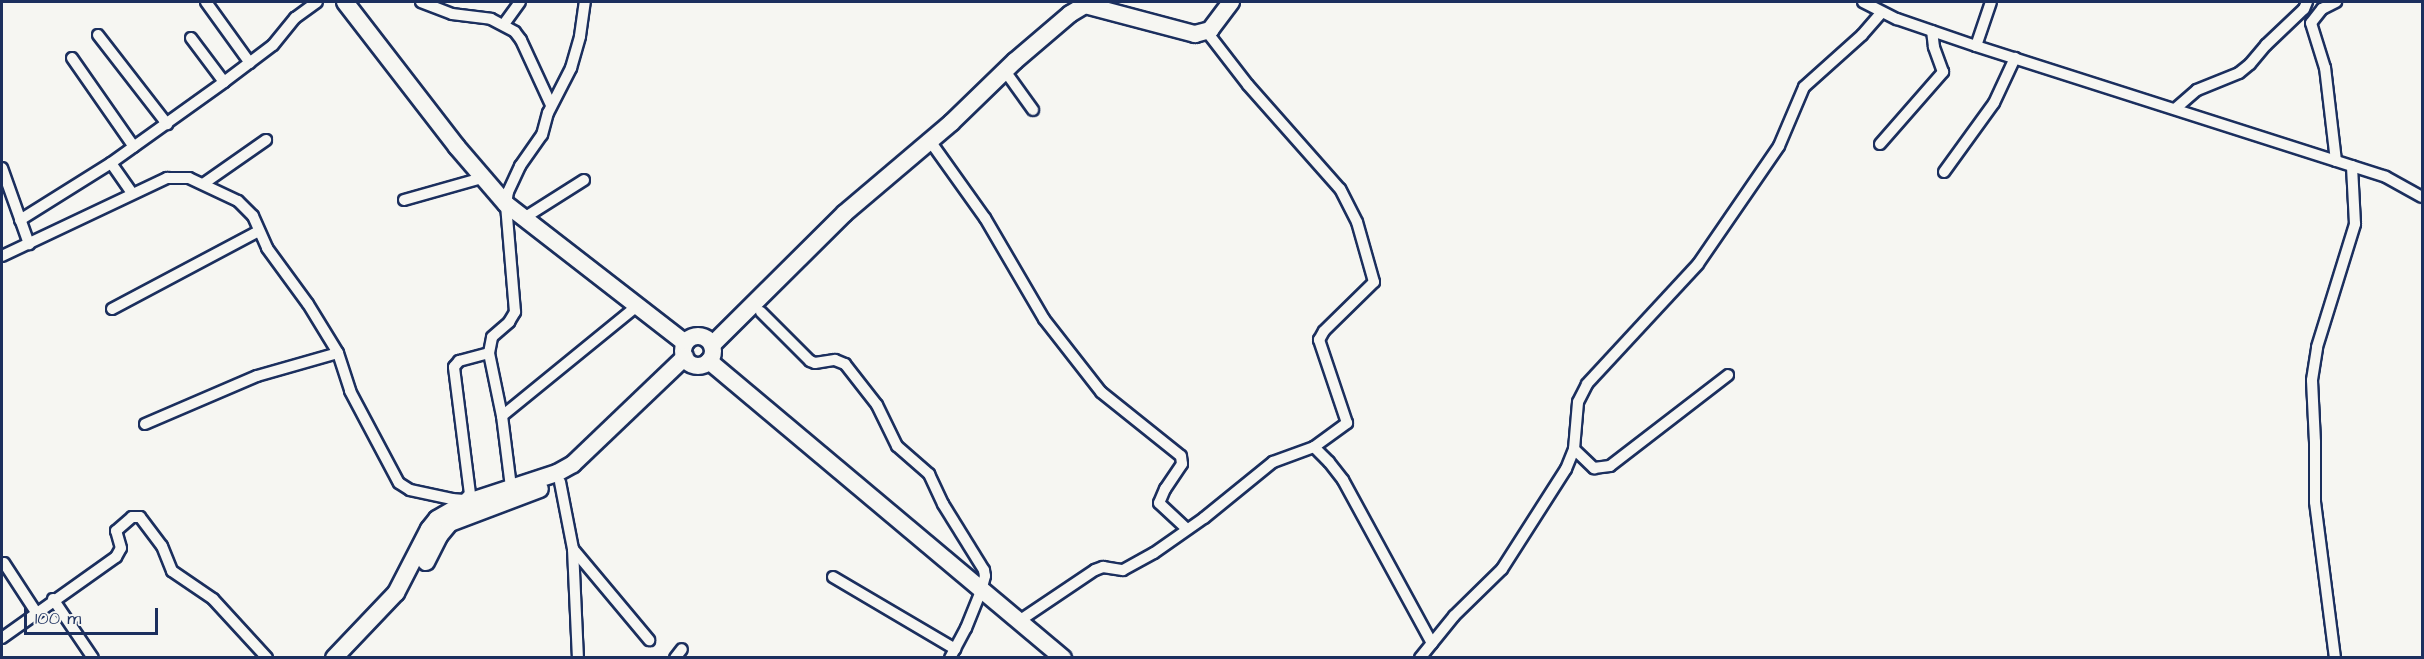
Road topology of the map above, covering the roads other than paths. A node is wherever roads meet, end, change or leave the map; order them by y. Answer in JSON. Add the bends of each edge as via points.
{"nodes":[{"id":1,"x":206,"y":2,"type":"edge"},
{"id":2,"x":317,"y":2,"type":"edge"},
{"id":3,"x":345,"y":2,"type":"edge"},
{"id":4,"x":421,"y":2,"type":"edge"},
{"id":5,"x":520,"y":2,"type":"edge"},
{"id":6,"x":585,"y":2,"type":"edge"},
{"id":7,"x":1074,"y":2,"type":"edge"},
{"id":8,"x":1110,"y":2,"type":"edge"},
{"id":9,"x":1222,"y":2,"type":"edge"},
{"id":10,"x":1231,"y":2,"type":"edge"},
{"id":11,"x":1863,"y":2,"type":"edge"},
{"id":12,"x":1991,"y":2,"type":"edge"},
{"id":13,"x":2307,"y":2,"type":"edge"},
{"id":14,"x":2336,"y":2,"type":"edge"},
{"id":15,"x":1882,"y":12,"type":"junction"},
{"id":16,"x":504,"y":24,"type":"junction"},
{"id":17,"x":1932,"y":31,"type":"junction"},
{"id":18,"x":1207,"y":32,"type":"junction"},
{"id":19,"x":98,"y":34,"type":"dead end"},
{"id":20,"x":191,"y":38,"type":"dead end"},
{"id":21,"x":1976,"y":46,"type":"junction"},
{"id":22,"x":72,"y":58,"type":"dead end"},
{"id":23,"x":2015,"y":58,"type":"junction"},
{"id":24,"x":250,"y":63,"type":"junction"},
{"id":25,"x":1005,"y":71,"type":"junction"},
{"id":26,"x":224,"y":82,"type":"junction"},
{"id":27,"x":551,"y":105,"type":"junction"},
{"id":28,"x":2175,"y":109,"type":"junction"},
{"id":29,"x":1033,"y":110,"type":"dead end"},
{"id":30,"x":167,"y":124,"type":"junction"},
{"id":31,"x":266,"y":140,"type":"dead end"},
{"id":32,"x":930,"y":141,"type":"junction"},
{"id":33,"x":1880,"y":144,"type":"dead end"},
{"id":34,"x":134,"y":147,"type":"junction"},
{"id":35,"x":2336,"y":161,"type":"junction"},
{"id":36,"x":111,"y":163,"type":"junction"},
{"id":37,"x":2352,"y":166,"type":"junction"},
{"id":38,"x":2,"y":168,"type":"edge"},
{"id":39,"x":1944,"y":172,"type":"dead end"},
{"id":40,"x":482,"y":178,"type":"junction"},
{"id":41,"x":584,"y":180,"type":"dead end"},
{"id":42,"x":203,"y":184,"type":"junction"},
{"id":43,"x":132,"y":193,"type":"junction"},
{"id":44,"x":2422,"y":197,"type":"edge"},
{"id":45,"x":404,"y":200,"type":"dead end"},
{"id":46,"x":506,"y":204,"type":"junction"},
{"id":47,"x":524,"y":218,"type":"junction"},
{"id":48,"x":20,"y":220,"type":"junction"},
{"id":49,"x":259,"y":231,"type":"junction"},
{"id":50,"x":28,"y":244,"type":"junction"},
{"id":51,"x":2,"y":256,"type":"edge"},
{"id":52,"x":638,"y":305,"type":"junction"},
{"id":53,"x":112,"y":309,"type":"dead end"},
{"id":54,"x":760,"y":312,"type":"dead end"},
{"id":55,"x":709,"y":348,"type":"junction"},
{"id":56,"x":338,"y":352,"type":"junction"},
{"id":57,"x":489,"y":353,"type":"junction"},
{"id":58,"x":687,"y":355,"type":"junction"},
{"id":59,"x":1728,"y":375,"type":"dead end"},
{"id":60,"x":502,"y":416,"type":"junction"},
{"id":61,"x":145,"y":424,"type":"dead end"},
{"id":62,"x":1314,"y":447,"type":"junction"},
{"id":63,"x":1574,"y":449,"type":"junction"},
{"id":64,"x":560,"y":482,"type":"junction"},
{"id":65,"x":511,"y":488,"type":"junction"},
{"id":66,"x":1188,"y":530,"type":"junction"},
{"id":67,"x":573,"y":549,"type":"junction"},
{"id":68,"x":4,"y":563,"type":"dead end"},
{"id":69,"x":833,"y":577,"type":"dead end"},
{"id":70,"x":981,"y":591,"type":"junction"},
{"id":71,"x":53,"y":599,"type":"junction"},
{"id":72,"x":36,"y":612,"type":"junction"},
{"id":73,"x":1019,"y":621,"type":"junction"},
{"id":74,"x":2,"y":638,"type":"edge"},
{"id":75,"x":649,"y":640,"type":"dead end"},
{"id":76,"x":1432,"y":643,"type":"junction"},
{"id":77,"x":953,"y":653,"type":"edge"},
{"id":78,"x":93,"y":657,"type":"edge"},
{"id":79,"x":267,"y":657,"type":"edge"},
{"id":80,"x":333,"y":657,"type":"edge"},
{"id":81,"x":347,"y":657,"type":"edge"},
{"id":82,"x":578,"y":657,"type":"edge"},
{"id":83,"x":1063,"y":657,"type":"edge"},
{"id":84,"x":1420,"y":657,"type":"edge"},
{"id":85,"x":2335,"y":657,"type":"edge"}],
"edges":[{"from":1,"to":24,"type":"street"},
{"from":2,"to":24,"type":"street"},
{"from":3,"to":40,"type":"main road"},
{"from":4,"to":16,"type":"street","via":[[452,14]]},
{"from":5,"to":16,"type":"street"},
{"from":6,"to":27,"type":"street","via":[[571,68]]},
{"from":7,"to":55,"type":"main road","via":[[1051,16],[834,211]]},
{"from":8,"to":9,"type":"main road","via":[[1194,22],[1209,17]]},
{"from":10,"to":18,"type":"main road"},
{"from":11,"to":15,"type":"street"},
{"from":12,"to":21,"type":"street"},
{"from":13,"to":28,"type":"street","via":[[2239,73],[2198,90]]},
{"from":14,"to":35,"type":"street","via":[[2322,9],[2311,23],[2325,68]]},
{"from":15,"to":17,"type":"street"},
{"from":15,"to":63,"type":"street","via":[[1804,87],[1779,146],[1698,264],[1587,384],[1576,412]]},
{"from":16,"to":27,"type":"street","via":[[521,40]]},
{"from":17,"to":21,"type":"street"},
{"from":17,"to":33,"type":"street","via":[[1943,72]]},
{"from":18,"to":25,"type":"main road","via":[[1195,34],[1085,5]]},
{"from":18,"to":62,"type":"street","via":[[1340,189],[1357,222],[1374,277],[1370,289],[1320,335],[1320,349],[1347,423]]},
{"from":19,"to":30,"type":"street"},
{"from":20,"to":26,"type":"street"},
{"from":21,"to":23,"type":"street"},
{"from":22,"to":34,"type":"street"},
{"from":23,"to":28,"type":"street"},
{"from":23,"to":39,"type":"street","via":[[1994,103]]},
{"from":24,"to":26,"type":"street"},
{"from":25,"to":29,"type":"street"},
{"from":25,"to":32,"type":"main road"},
{"from":26,"to":30,"type":"street"},
{"from":27,"to":46,"type":"street","via":[[542,135],[512,179]]},
{"from":28,"to":35,"type":"street"},
{"from":30,"to":34,"type":"street"},
{"from":31,"to":42,"type":"street"},
{"from":32,"to":55,"type":"main road","via":[[845,213]]},
{"from":32,"to":66,"type":"street","via":[[984,218],[1044,319],[1101,392],[1181,456],[1182,464],[1159,503]]},
{"from":34,"to":36,"type":"street"},
{"from":35,"to":37,"type":"street"},
{"from":36,"to":43,"type":"street"},
{"from":36,"to":48,"type":"street"},
{"from":37,"to":44,"type":"street","via":[[2386,177]]},
{"from":37,"to":85,"type":"street","via":[[2355,224],[2317,347],[2312,380],[2315,502]]},
{"from":38,"to":48,"type":"street"},
{"from":40,"to":45,"type":"street"},
{"from":40,"to":46,"type":"main road"},
{"from":41,"to":47,"type":"street"},
{"from":42,"to":43,"type":"street","via":[[189,178],[167,178]]},
{"from":42,"to":49,"type":"street","via":[[245,206]]},
{"from":43,"to":50,"type":"street"},
{"from":46,"to":47,"type":"main road"},
{"from":46,"to":57,"type":"street","via":[[515,312],[492,337]]},
{"from":47,"to":52,"type":"main road"},
{"from":48,"to":50,"type":"street"},
{"from":49,"to":53,"type":"street"},
{"from":49,"to":56,"type":"street","via":[[279,268],[308,304]]},
{"from":50,"to":51,"type":"street"},
{"from":52,"to":58,"type":"main road"},
{"from":52,"to":60,"type":"street"},
{"from":54,"to":70,"type":"street","via":[[810,361],[840,361],[857,379],[877,405],[897,446],[929,474],[984,570]]},
{"from":55,"to":58,"type":"main road","via":[[699,366]]},
{"from":55,"to":58,"type":"main road","via":[[693,336]]},
{"from":55,"to":70,"type":"main road"},
{"from":56,"to":57,"type":"street","via":[[351,391],[399,483],[410,490],[459,500],[470,494],[454,367],[459,361]]},
{"from":56,"to":61,"type":"street","via":[[257,376]]},
{"from":57,"to":60,"type":"street"},
{"from":58,"to":64,"type":"main road","via":[[603,453]]},
{"from":58,"to":65,"type":"main road","via":[[573,464]]},
{"from":59,"to":63,"type":"street","via":[[1610,466],[1594,468]]},
{"from":60,"to":65,"type":"street"},
{"from":62,"to":66,"type":"street","via":[[1273,462]]},
{"from":62,"to":76,"type":"street","via":[[1343,480]]},
{"from":63,"to":76,"type":"street","via":[[1566,469],[1502,569]]},
{"from":64,"to":67,"type":"street"},
{"from":64,"to":81,"type":"main road","via":[[450,523],[390,613]]},
{"from":65,"to":80,"type":"main road","via":[[465,503],[437,519],[396,593]]},
{"from":66,"to":73,"type":"street","via":[[1123,570],[1095,570]]},
{"from":67,"to":75,"type":"street"},
{"from":67,"to":82,"type":"street"},
{"from":68,"to":72,"type":"street"},
{"from":69,"to":77,"type":"street"},
{"from":70,"to":73,"type":"main road"},
{"from":70,"to":77,"type":"street"},
{"from":71,"to":72,"type":"street"},
{"from":71,"to":78,"type":"street"},
{"from":71,"to":79,"type":"street","via":[[116,557],[122,548],[116,531],[132,517],[140,517],[162,546],[172,571],[213,599]]},
{"from":72,"to":74,"type":"street"},
{"from":73,"to":83,"type":"main road"},
{"from":76,"to":84,"type":"street"}]}
